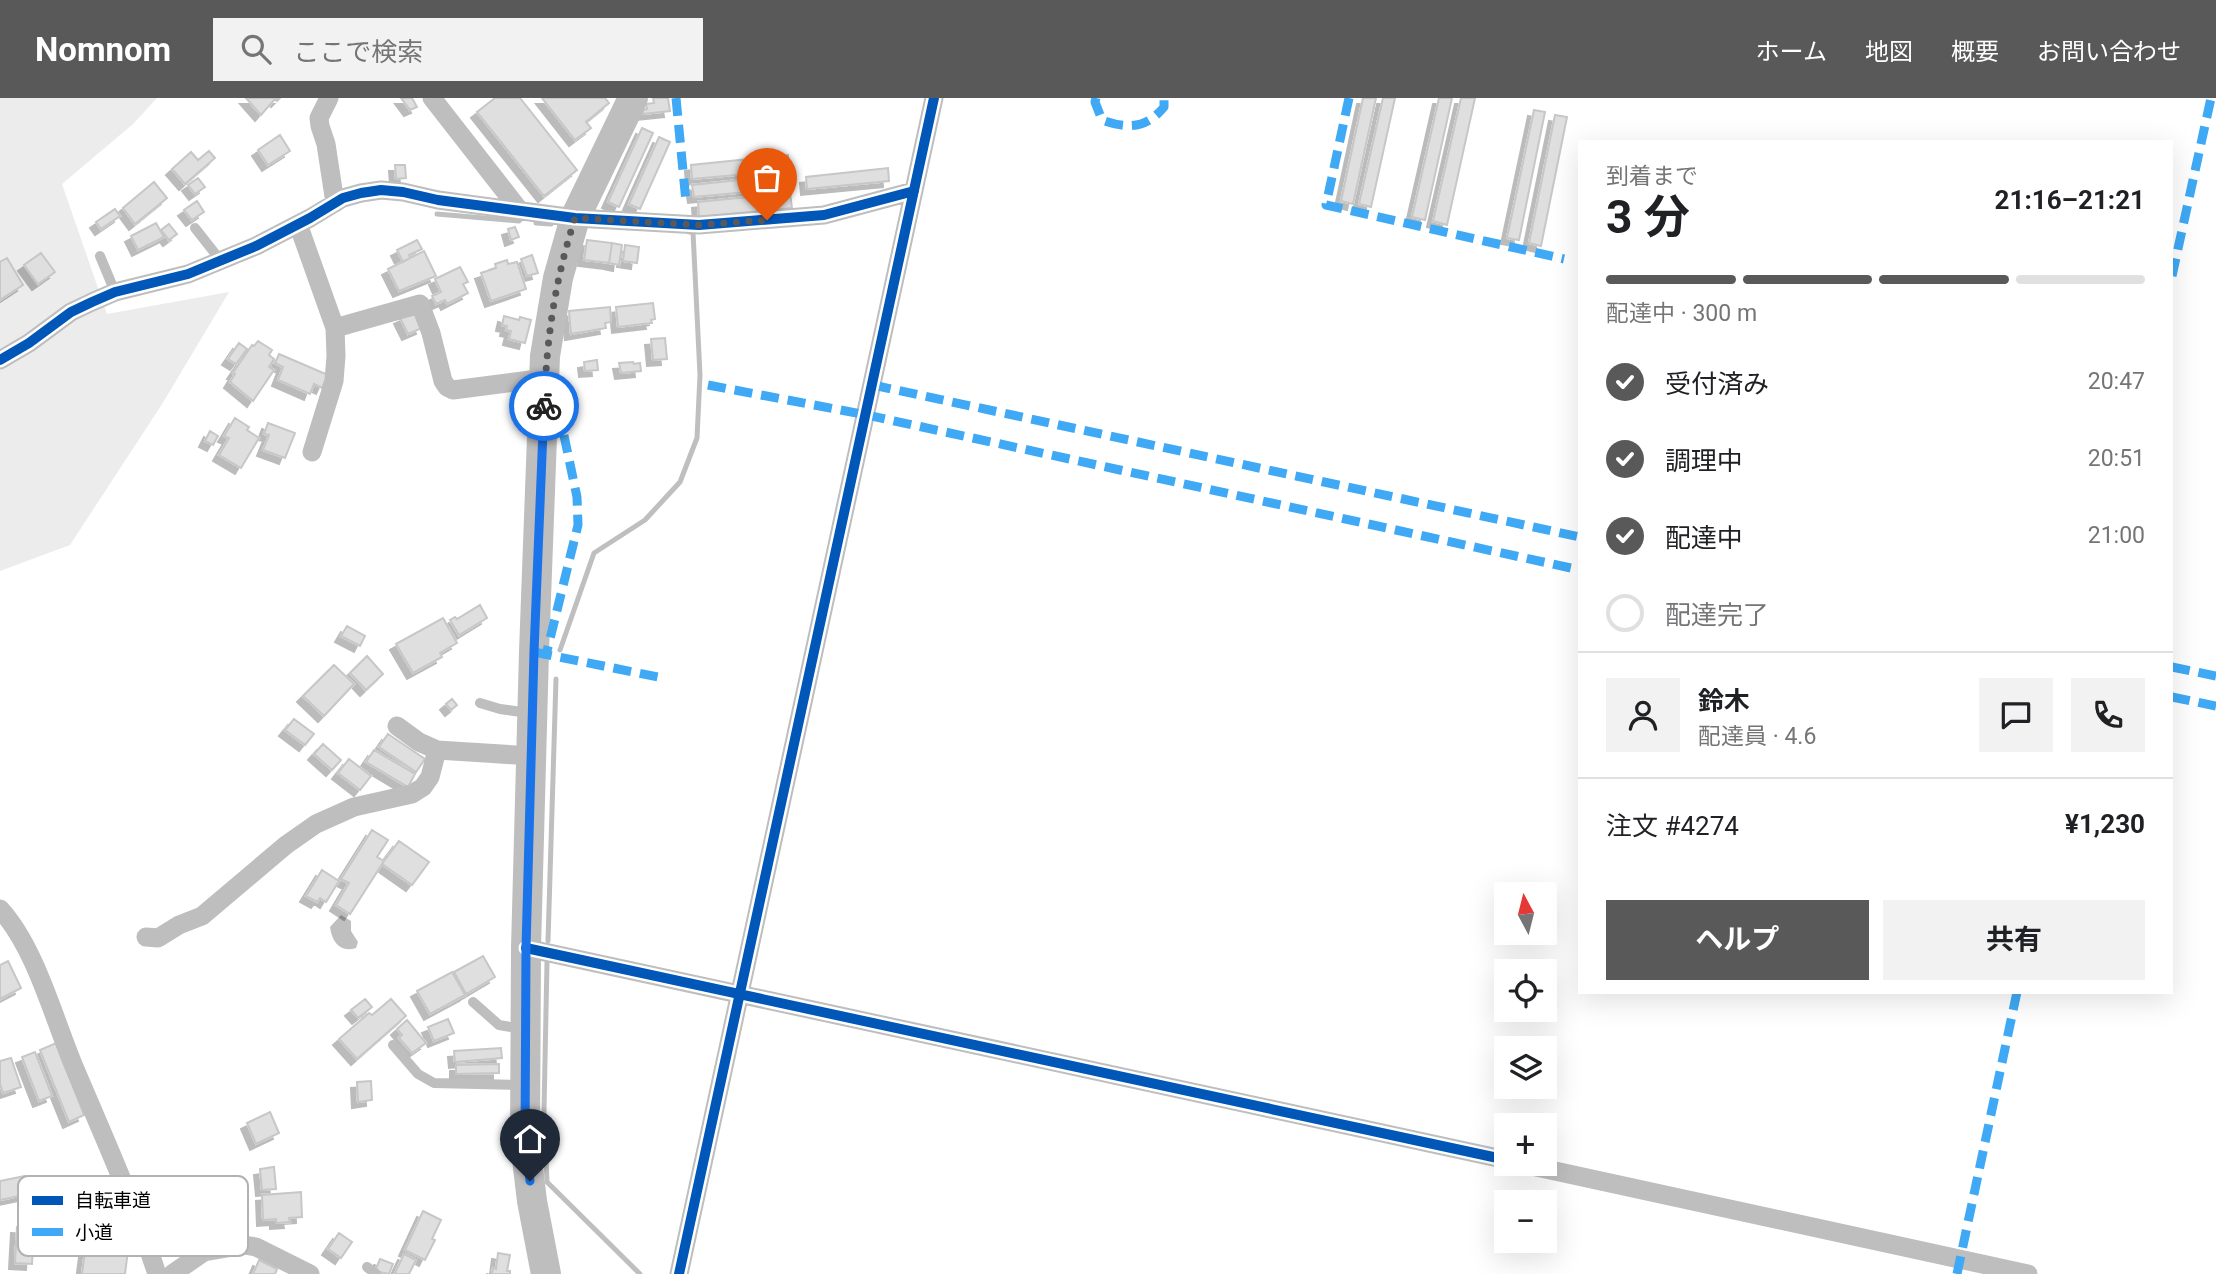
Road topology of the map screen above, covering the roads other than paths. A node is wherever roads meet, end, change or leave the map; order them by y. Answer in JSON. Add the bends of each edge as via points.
{"nodes":[{"id":1,"x":329,"y":98,"type":"edge"},
{"id":2,"x":432,"y":98,"type":"edge"},
{"id":3,"x":633,"y":98,"type":"edge"},
{"id":4,"x":934,"y":98,"type":"edge"},
{"id":5,"x":914,"y":191,"type":"junction"},
{"id":6,"x":335,"y":203,"type":"junction"},
{"id":7,"x":521,"y":212,"type":"junction"},
{"id":8,"x":575,"y":218,"type":"junction"},
{"id":9,"x":298,"y":224,"type":"junction"},
{"id":10,"x":195,"y":228,"type":"dead end"},
{"id":11,"x":100,"y":256,"type":"dead end"},
{"id":12,"x":221,"y":261,"type":"junction"},
{"id":13,"x":115,"y":292,"type":"junction"},
{"id":14,"x":335,"y":328,"type":"junction"},
{"id":15,"x":0,"y":360,"type":"edge"},
{"id":16,"x":545,"y":378,"type":"junction"},
{"id":17,"x":312,"y":452,"type":"dead end"},
{"id":18,"x":480,"y":703,"type":"dead end"},
{"id":19,"x":533,"y":714,"type":"junction"},
{"id":20,"x":397,"y":726,"type":"dead end"},
{"id":21,"x":437,"y":750,"type":"junction"},
{"id":22,"x":532,"y":755,"type":"junction"},
{"id":23,"x":0,"y":909,"type":"edge"},
{"id":24,"x":146,"y":937,"type":"dead end"},
{"id":25,"x":526,"y":948,"type":"junction"},
{"id":26,"x":741,"y":995,"type":"junction"},
{"id":27,"x":473,"y":1002,"type":"dead end"},
{"id":28,"x":526,"y":1029,"type":"junction"},
{"id":29,"x":393,"y":1045,"type":"dead end"},
{"id":30,"x":525,"y":1085,"type":"junction"},
{"id":31,"x":1494,"y":1157,"type":"edge"},
{"id":32,"x":1557,"y":1171,"type":"edge"},
{"id":33,"x":120,"y":1176,"type":"edge"},
{"id":34,"x":248,"y":1245,"type":"edge"},
{"id":35,"x":151,"y":1256,"type":"edge"},
{"id":36,"x":198,"y":1256,"type":"edge"},
{"id":37,"x":366,"y":1267,"type":"dead end"},
{"id":38,"x":157,"y":1274,"type":"edge"},
{"id":39,"x":172,"y":1274,"type":"edge"},
{"id":40,"x":310,"y":1274,"type":"edge"},
{"id":41,"x":376,"y":1274,"type":"edge"},
{"id":42,"x":546,"y":1274,"type":"edge"},
{"id":43,"x":679,"y":1274,"type":"edge"},
{"id":44,"x":2028,"y":1274,"type":"edge"}],
"edges":[{"from":1,"to":6,"type":"street","via":[[319,118]]},
{"from":2,"to":7,"type":"street"},
{"from":3,"to":8,"type":"main road"},
{"from":4,"to":5,"type":"street"},
{"from":5,"to":8,"type":"street","via":[[824,215],[779,219],[699,225]]},
{"from":5,"to":26,"type":"street"},
{"from":6,"to":7,"type":"street","via":[[382,190]]},
{"from":6,"to":9,"type":"street"},
{"from":7,"to":8,"type":"street"},
{"from":8,"to":16,"type":"main road","via":[[555,291]]},
{"from":9,"to":12,"type":"street"},
{"from":9,"to":14,"type":"street"},
{"from":10,"to":12,"type":"lane"},
{"from":11,"to":13,"type":"lane"},
{"from":12,"to":13,"type":"street"},
{"from":13,"to":15,"type":"street","via":[[71,312]]},
{"from":14,"to":16,"type":"street","via":[[420,304],[447,387],[453,390]]},
{"from":14,"to":17,"type":"street","via":[[334,381]]},
{"from":16,"to":19,"type":"main road"},
{"from":18,"to":19,"type":"lane"},
{"from":19,"to":22,"type":"main road"},
{"from":20,"to":21,"type":"street"},
{"from":21,"to":22,"type":"street"},
{"from":21,"to":24,"type":"street","via":[[423,787],[354,807],[316,824],[202,916],[158,938]]},
{"from":22,"to":25,"type":"main road"},
{"from":23,"to":33,"type":"street","via":[[30,957]]},
{"from":25,"to":26,"type":"street"},
{"from":25,"to":28,"type":"main road"},
{"from":26,"to":31,"type":"street"},
{"from":26,"to":43,"type":"street"},
{"from":27,"to":28,"type":"lane","via":[[499,1025]]},
{"from":28,"to":30,"type":"main road"},
{"from":29,"to":30,"type":"lane","via":[[418,1074],[434,1083]]},
{"from":30,"to":42,"type":"main road","via":[[532,1201]]},
{"from":32,"to":44,"type":"street"},
{"from":34,"to":40,"type":"street"},
{"from":35,"to":38,"type":"street"},
{"from":36,"to":39,"type":"street"},
{"from":37,"to":41,"type":"lane"}]}
